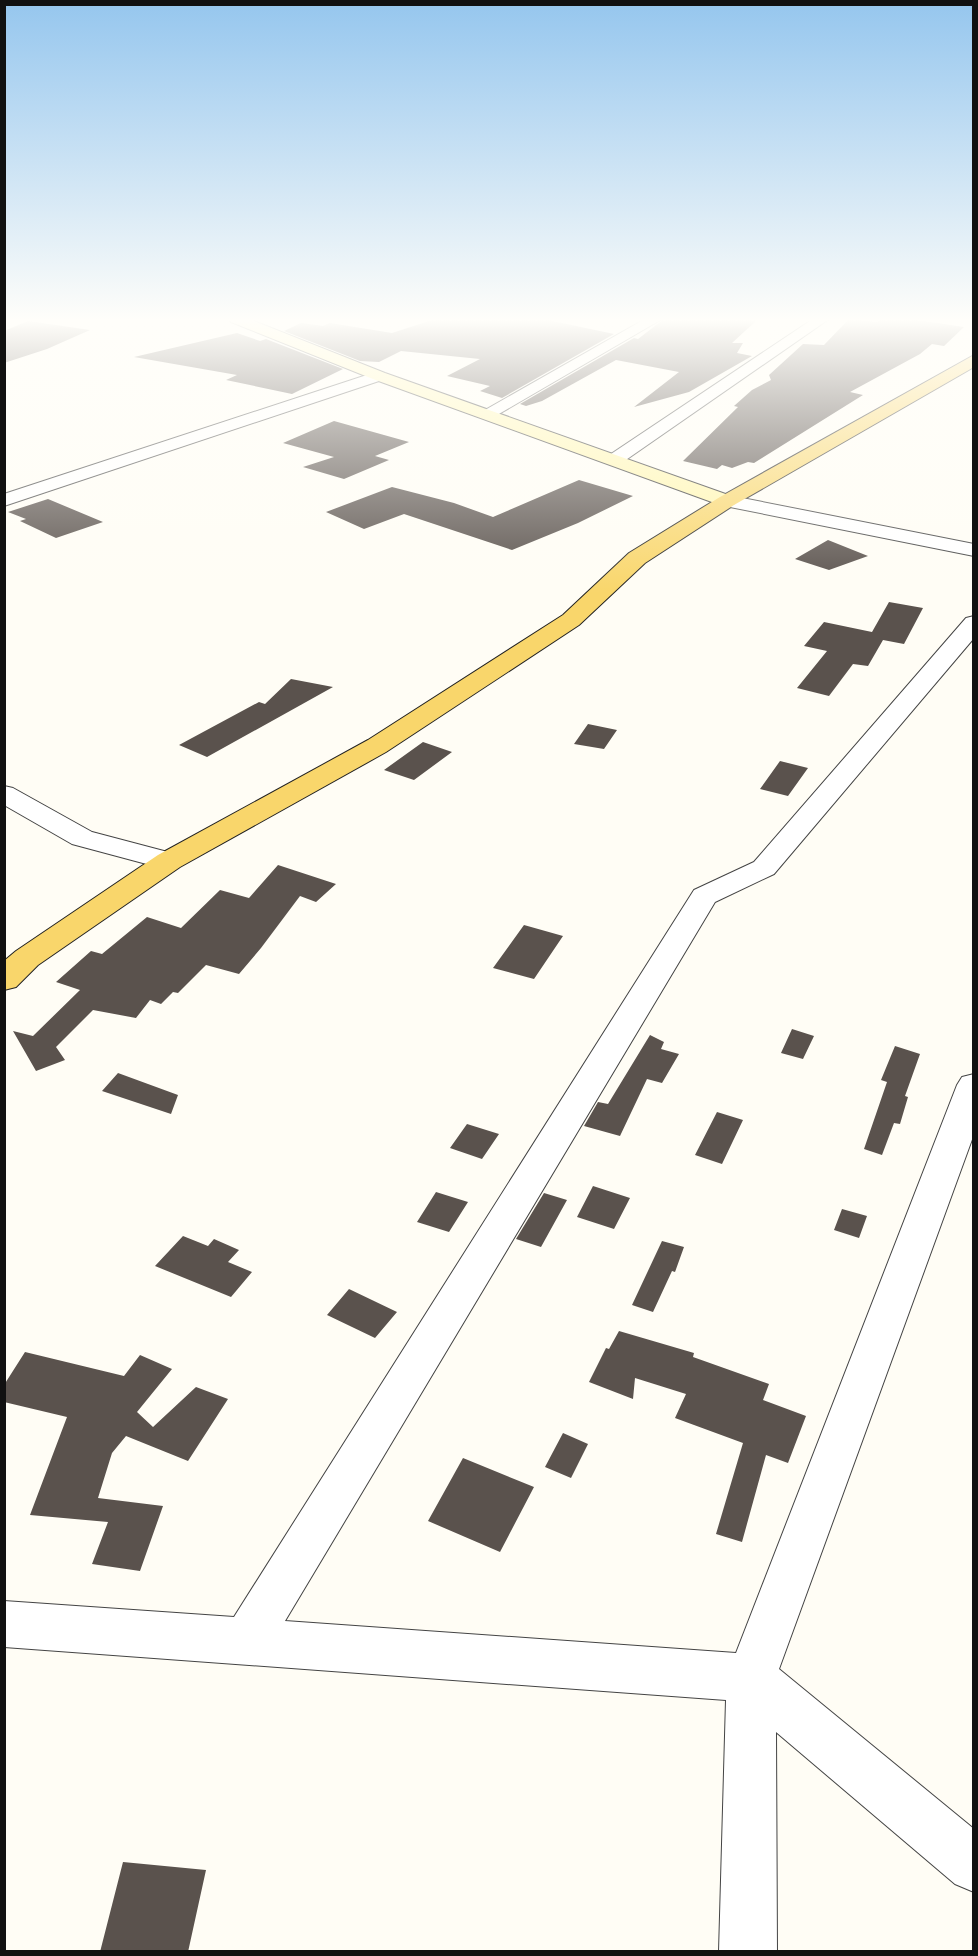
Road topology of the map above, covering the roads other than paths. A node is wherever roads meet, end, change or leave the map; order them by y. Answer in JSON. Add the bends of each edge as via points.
{"nodes":[{"id":1,"x":275,"y":410,"type":"edge"},
{"id":2,"x":476,"y":410,"type":"edge"},
{"id":3,"x":493,"y":410,"type":"edge"},
{"id":4,"x":687,"y":410,"type":"edge"},
{"id":5,"x":886,"y":410,"type":"edge"},
{"id":6,"x":486,"y":414,"type":"junction"},
{"id":7,"x":614,"y":460,"type":"junction"},
{"id":8,"x":4,"y":500,"type":"edge"},
{"id":9,"x":727,"y":501,"type":"junction"},
{"id":10,"x":974,"y":550,"type":"edge"},
{"id":11,"x":974,"y":624,"type":"edge"},
{"id":12,"x":4,"y":794,"type":"edge"},
{"id":13,"x":169,"y":861,"type":"junction"},
{"id":14,"x":4,"y":980,"type":"edge"},
{"id":15,"x":974,"y":1085,"type":"edge"},
{"id":16,"x":4,"y":1624,"type":"edge"},
{"id":17,"x":245,"y":1643,"type":"junction"},
{"id":18,"x":751,"y":1678,"type":"junction"},
{"id":19,"x":974,"y":1865,"type":"edge"},
{"id":20,"x":748,"y":1952,"type":"edge"}],
"edges":[{"from":1,"to":8,"type":"street"},
{"from":2,"to":6,"type":"main road"},
{"from":3,"to":6,"type":"street"},
{"from":4,"to":7,"type":"street"},
{"from":5,"to":9,"type":"main road"},
{"from":6,"to":7,"type":"main road"},
{"from":7,"to":9,"type":"main road"},
{"from":9,"to":10,"type":"street"},
{"from":9,"to":13,"type":"main road","via":[[637,558],[571,621],[377,746]]},
{"from":11,"to":17,"type":"street","via":[[764,868],[704,896]]},
{"from":12,"to":13,"type":"street","via":[[82,838]]},
{"from":13,"to":14,"type":"main road","via":[[27,958]]},
{"from":15,"to":18,"type":"street"},
{"from":16,"to":17,"type":"street"},
{"from":17,"to":18,"type":"street"},
{"from":18,"to":19,"type":"street"},
{"from":18,"to":20,"type":"street"}]}
